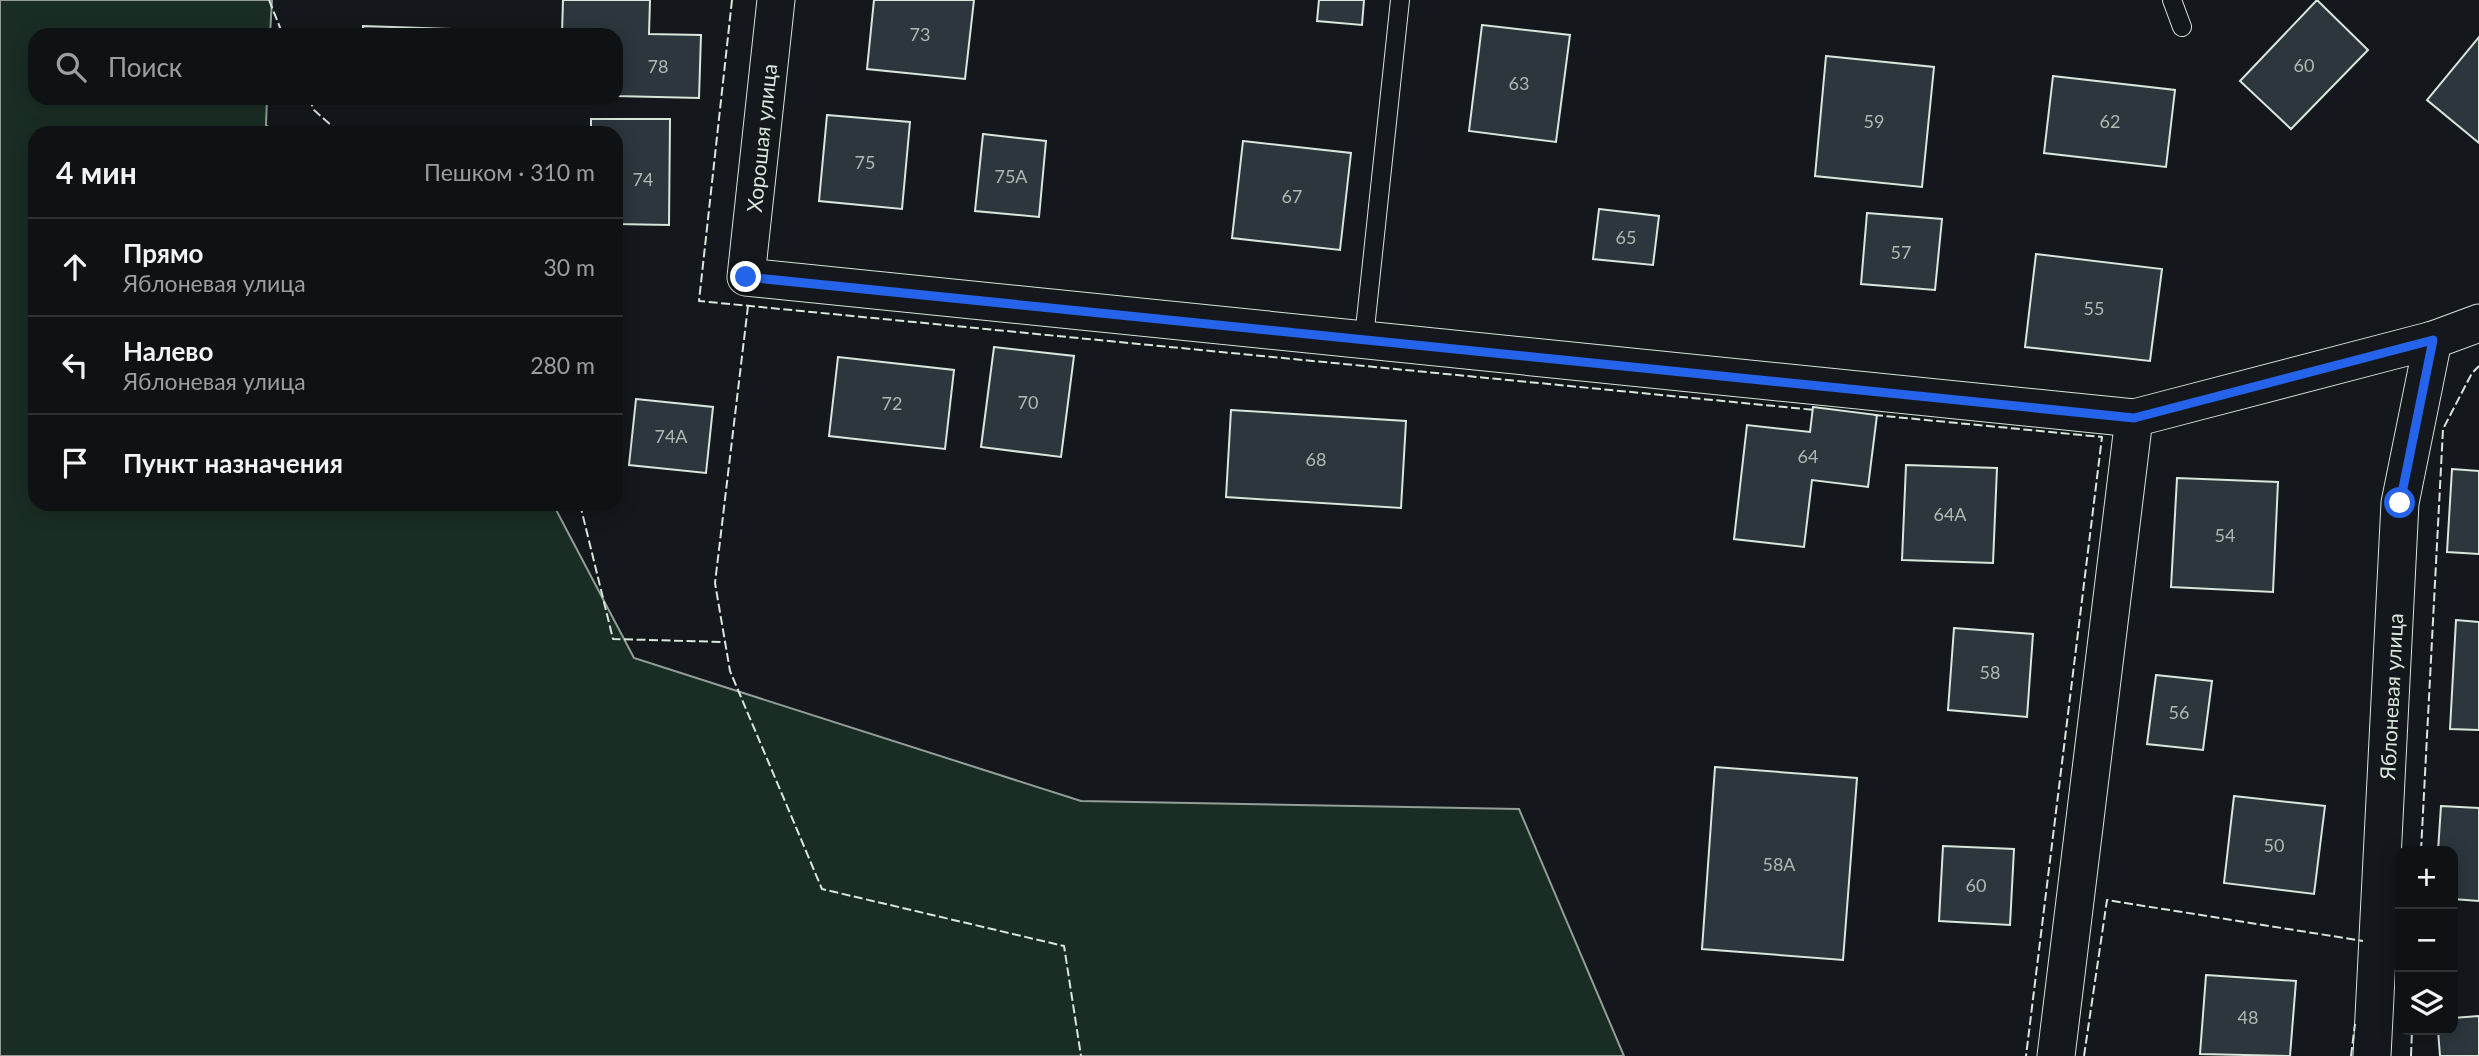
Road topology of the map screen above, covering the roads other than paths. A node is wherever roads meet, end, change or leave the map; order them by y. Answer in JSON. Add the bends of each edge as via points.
{"nodes":[{"id":1,"x":776,"y":0,"type":"edge"},
{"id":2,"x":1400,"y":0,"type":"edge"},
{"id":3,"x":2172,"y":0,"type":"edge"},
{"id":4,"x":2182,"y":27,"type":"dead end"},
{"id":5,"x":2479,"y":323,"type":"edge"},
{"id":6,"x":1364,"y":338,"type":"junction"},
{"id":7,"x":2433,"y":340,"type":"junction"},
{"id":8,"x":2134,"y":418,"type":"junction"},
{"id":9,"x":2056,"y":1056,"type":"edge"},
{"id":10,"x":2372,"y":1056,"type":"edge"}],
"edges":[{"from":1,"to":6,"type":"street","name":"Хорошая улица","via":[[746,277]]},
{"from":2,"to":6,"type":"lane"},
{"from":3,"to":4,"type":"lane"},
{"from":5,"to":7,"type":"street"},
{"from":6,"to":8,"type":"street"},
{"from":7,"to":8,"type":"street"},
{"from":7,"to":10,"type":"street","name":"Яблоневая улица","via":[[2400,503]]},
{"from":8,"to":9,"type":"street"}]}
